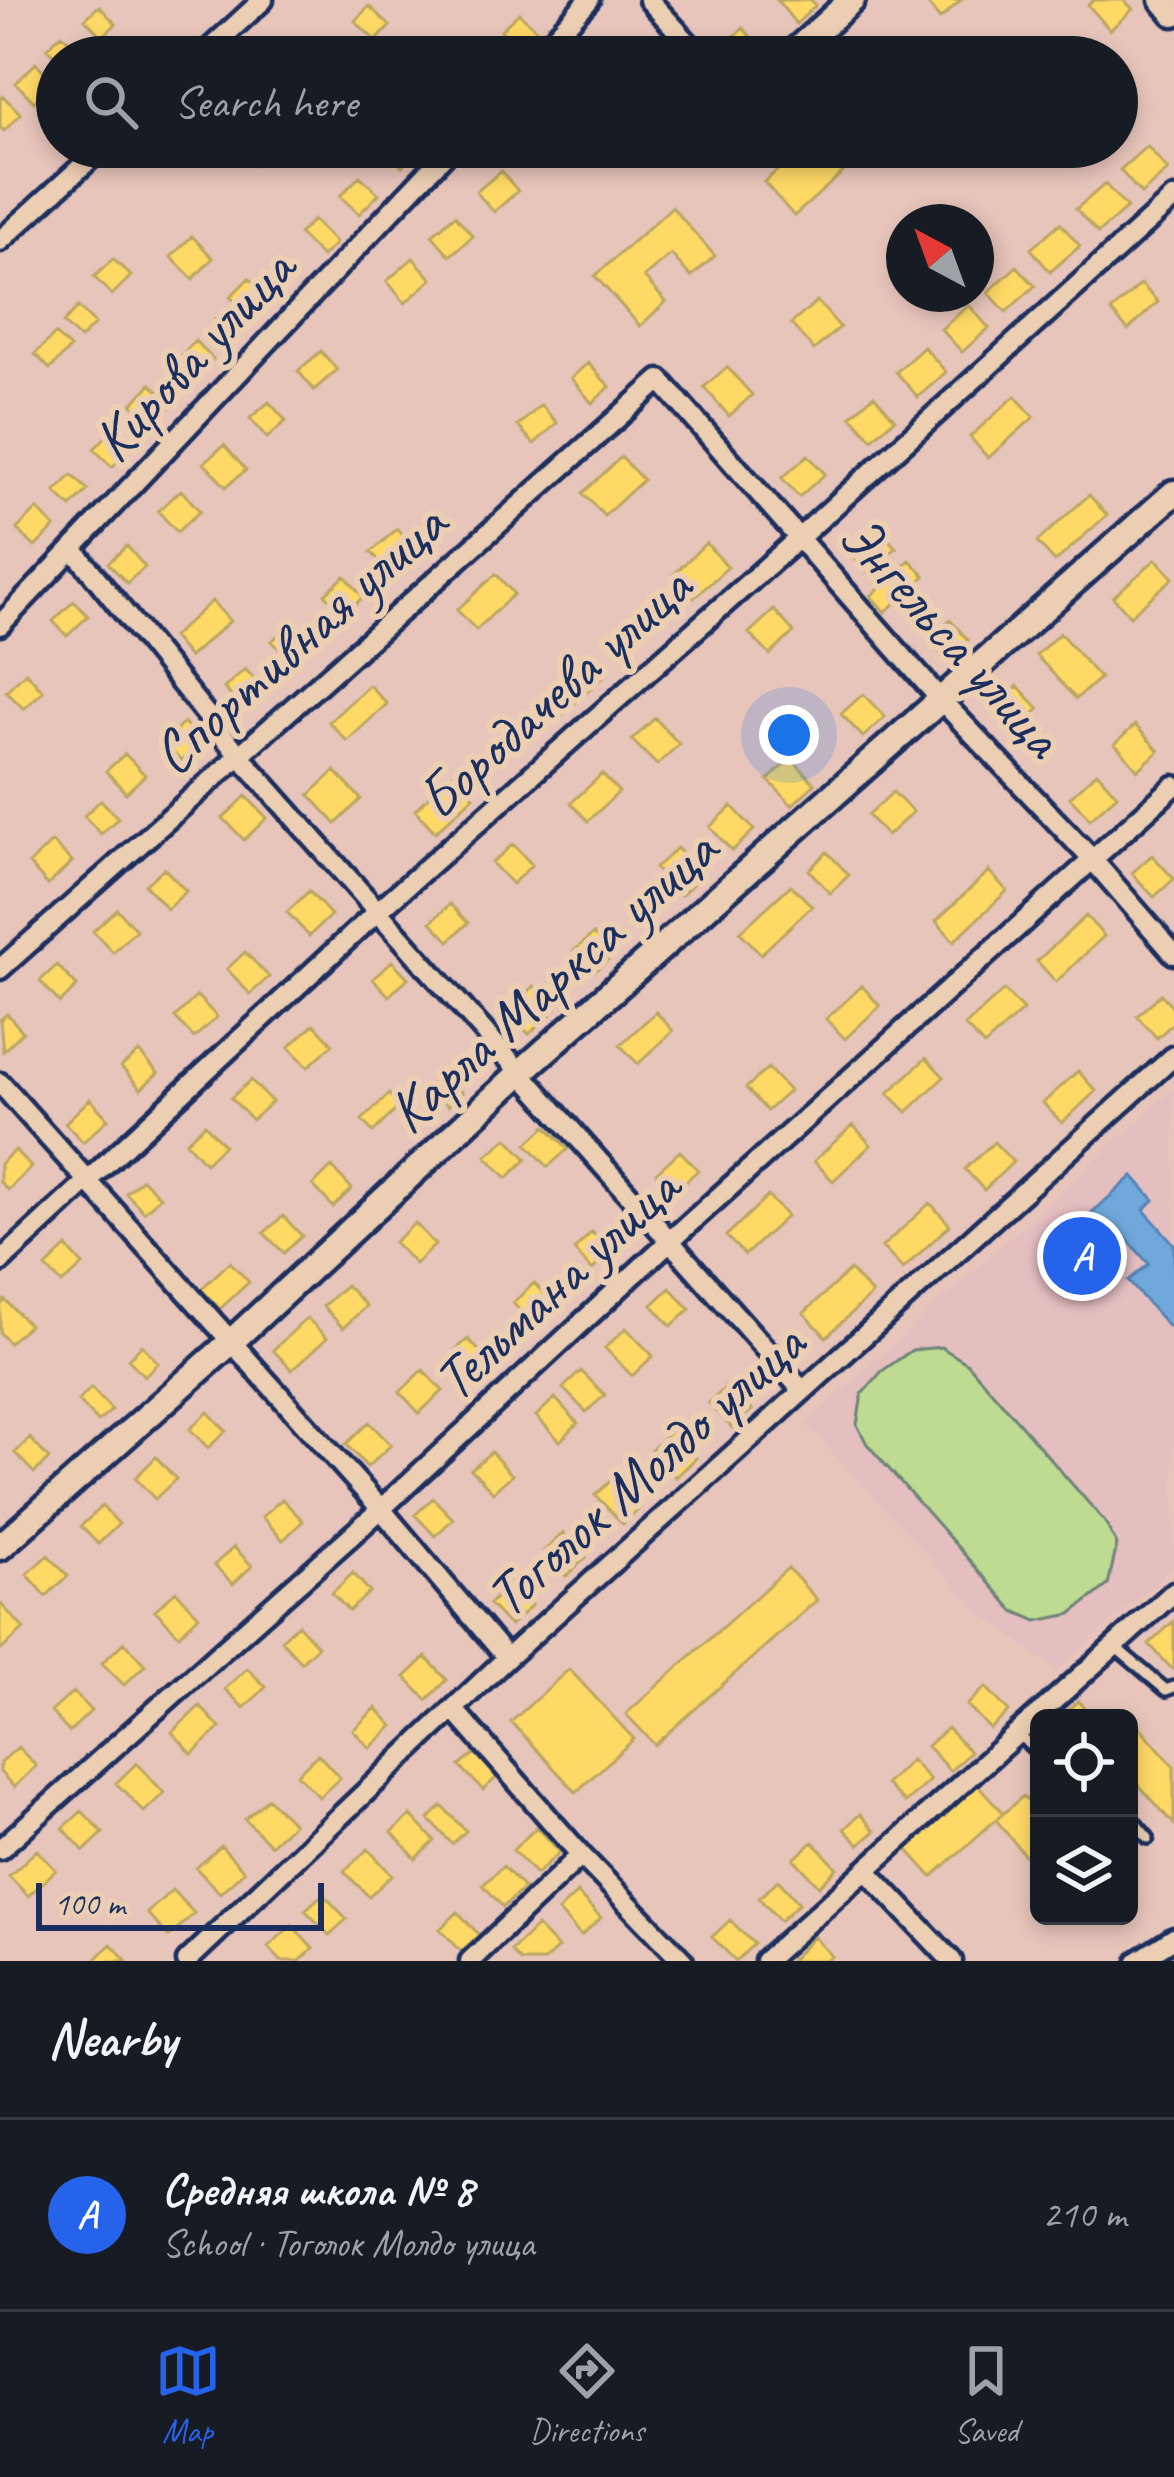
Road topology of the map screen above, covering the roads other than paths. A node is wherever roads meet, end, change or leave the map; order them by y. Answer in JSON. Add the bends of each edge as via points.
{"nodes":[{"id":1,"x":263,"y":0,"type":"edge"},
{"id":2,"x":589,"y":0,"type":"edge"},
{"id":3,"x":649,"y":0,"type":"edge"},
{"id":4,"x":852,"y":0,"type":"edge"},
{"id":5,"x":1163,"y":0,"type":"edge"},
{"id":6,"x":1174,"y":13,"type":"edge"},
{"id":7,"x":224,"y":36,"type":"edge"},
{"id":8,"x":556,"y":36,"type":"edge"},
{"id":9,"x":682,"y":36,"type":"edge"},
{"id":10,"x":812,"y":36,"type":"edge"},
{"id":11,"x":80,"y":168,"type":"edge"},
{"id":12,"x":432,"y":168,"type":"edge"},
{"id":13,"x":1174,"y":198,"type":"edge"},
{"id":14,"x":0,"y":242,"type":"edge"},
{"id":15,"x":660,"y":380,"type":"joint"},
{"id":16,"x":1174,"y":493,"type":"edge"},
{"id":17,"x":800,"y":538,"type":"junction"},
{"id":18,"x":73,"y":549,"type":"junction"},
{"id":19,"x":0,"y":625,"type":"edge"},
{"id":20,"x":940,"y":699,"type":"junction"},
{"id":21,"x":238,"y":754,"type":"junction"},
{"id":22,"x":1174,"y":785,"type":"edge"},
{"id":23,"x":1091,"y":859,"type":"junction"},
{"id":24,"x":378,"y":911,"type":"junction"},
{"id":25,"x":1174,"y":954,"type":"edge"},
{"id":26,"x":0,"y":969,"type":"edge"},
{"id":27,"x":1174,"y":1057,"type":"edge"},
{"id":28,"x":521,"y":1072,"type":"junction"},
{"id":29,"x":0,"y":1084,"type":"edge"},
{"id":30,"x":90,"y":1181,"type":"junction"},
{"id":31,"x":670,"y":1240,"type":"junction"},
{"id":32,"x":0,"y":1262,"type":"edge"},
{"id":33,"x":231,"y":1342,"type":"junction"},
{"id":34,"x":801,"y":1389,"type":"junction"},
{"id":35,"x":381,"y":1509,"type":"junction"},
{"id":36,"x":0,"y":1547,"type":"edge"},
{"id":37,"x":1174,"y":1592,"type":"edge"},
{"id":38,"x":1114,"y":1646,"type":"junction"},
{"id":39,"x":507,"y":1658,"type":"junction"},
{"id":40,"x":1174,"y":1687,"type":"edge"},
{"id":41,"x":454,"y":1710,"type":"junction"},
{"id":42,"x":1017,"y":1733,"type":"junction"},
{"id":43,"x":1030,"y":1745,"type":"edge"},
{"id":44,"x":1130,"y":1817,"type":"edge"},
{"id":45,"x":1148,"y":1838,"type":"dead end"},
{"id":46,"x":0,"y":1849,"type":"edge"},
{"id":47,"x":581,"y":1855,"type":"junction"},
{"id":48,"x":866,"y":1870,"type":"junction"},
{"id":49,"x":1174,"y":1938,"type":"edge"},
{"id":50,"x":187,"y":1961,"type":"edge"},
{"id":51,"x":470,"y":1961,"type":"edge"},
{"id":52,"x":683,"y":1961,"type":"edge"},
{"id":53,"x":765,"y":1961,"type":"edge"},
{"id":54,"x":952,"y":1961,"type":"edge"},
{"id":55,"x":1138,"y":1961,"type":"edge"}],
"edges":[{"from":1,"to":7,"type":"street"},
{"from":2,"to":8,"type":"street"},
{"from":3,"to":9,"type":"street"},
{"from":4,"to":10,"type":"street"},
{"from":5,"to":6,"type":"street"},
{"from":11,"to":14,"type":"street"},
{"from":12,"to":18,"type":"street","name":"Кирова улица"},
{"from":13,"to":17,"type":"street","name":"Бородачева улица"},
{"from":15,"to":17,"type":"street","name":"Энгельса улица"},
{"from":15,"to":21,"type":"street","name":"Спортивная улица"},
{"from":16,"to":20,"type":"street","name":"Карла Маркса улица"},
{"from":17,"to":20,"type":"street","name":"Энгельса улица"},
{"from":17,"to":24,"type":"street","name":"Бородачева улица"},
{"from":18,"to":19,"type":"street","name":"Кирова улица"},
{"from":18,"to":21,"type":"street"},
{"from":20,"to":23,"type":"street","name":"Энгельса улица"},
{"from":20,"to":28,"type":"street","name":"Карла Маркса улица"},
{"from":21,"to":24,"type":"street"},
{"from":21,"to":26,"type":"street","name":"Спортивная улица"},
{"from":22,"to":23,"type":"street","name":"Тельмана улица"},
{"from":23,"to":25,"type":"street","name":"Энгельса улица"},
{"from":23,"to":31,"type":"street","name":"Тельмана улица"},
{"from":24,"to":28,"type":"street"},
{"from":24,"to":30,"type":"street","name":"Бородачева улица"},
{"from":27,"to":34,"type":"street","name":"Тоголок Молдо улица"},
{"from":28,"to":31,"type":"street"},
{"from":28,"to":33,"type":"street","name":"Карла Маркса улица"},
{"from":29,"to":30,"type":"street"},
{"from":30,"to":32,"type":"street","name":"Бородачева улица"},
{"from":30,"to":33,"type":"street"},
{"from":31,"to":34,"type":"street"},
{"from":31,"to":35,"type":"street","name":"Тельмана улица"},
{"from":33,"to":35,"type":"street"},
{"from":33,"to":36,"type":"street","name":"Карла Маркса улица"},
{"from":34,"to":39,"type":"street","name":"Тоголок Молдо улица"},
{"from":35,"to":39,"type":"street"},
{"from":35,"to":46,"type":"street","name":"Тельмана улица"},
{"from":37,"to":38,"type":"street"},
{"from":38,"to":40,"type":"lane","via":[[1166,1690]]},
{"from":38,"to":42,"type":"street"},
{"from":39,"to":41,"type":"street","name":"Тоголок Молдо улица"},
{"from":41,"to":47,"type":"street"},
{"from":41,"to":50,"type":"street","name":"Тоголок Молдо улица"},
{"from":42,"to":43,"type":"lane"},
{"from":42,"to":48,"type":"street"},
{"from":44,"to":45,"type":"lane"},
{"from":47,"to":51,"type":"street"},
{"from":47,"to":52,"type":"street"},
{"from":48,"to":53,"type":"street"},
{"from":48,"to":54,"type":"street"},
{"from":49,"to":55,"type":"street"}]}
